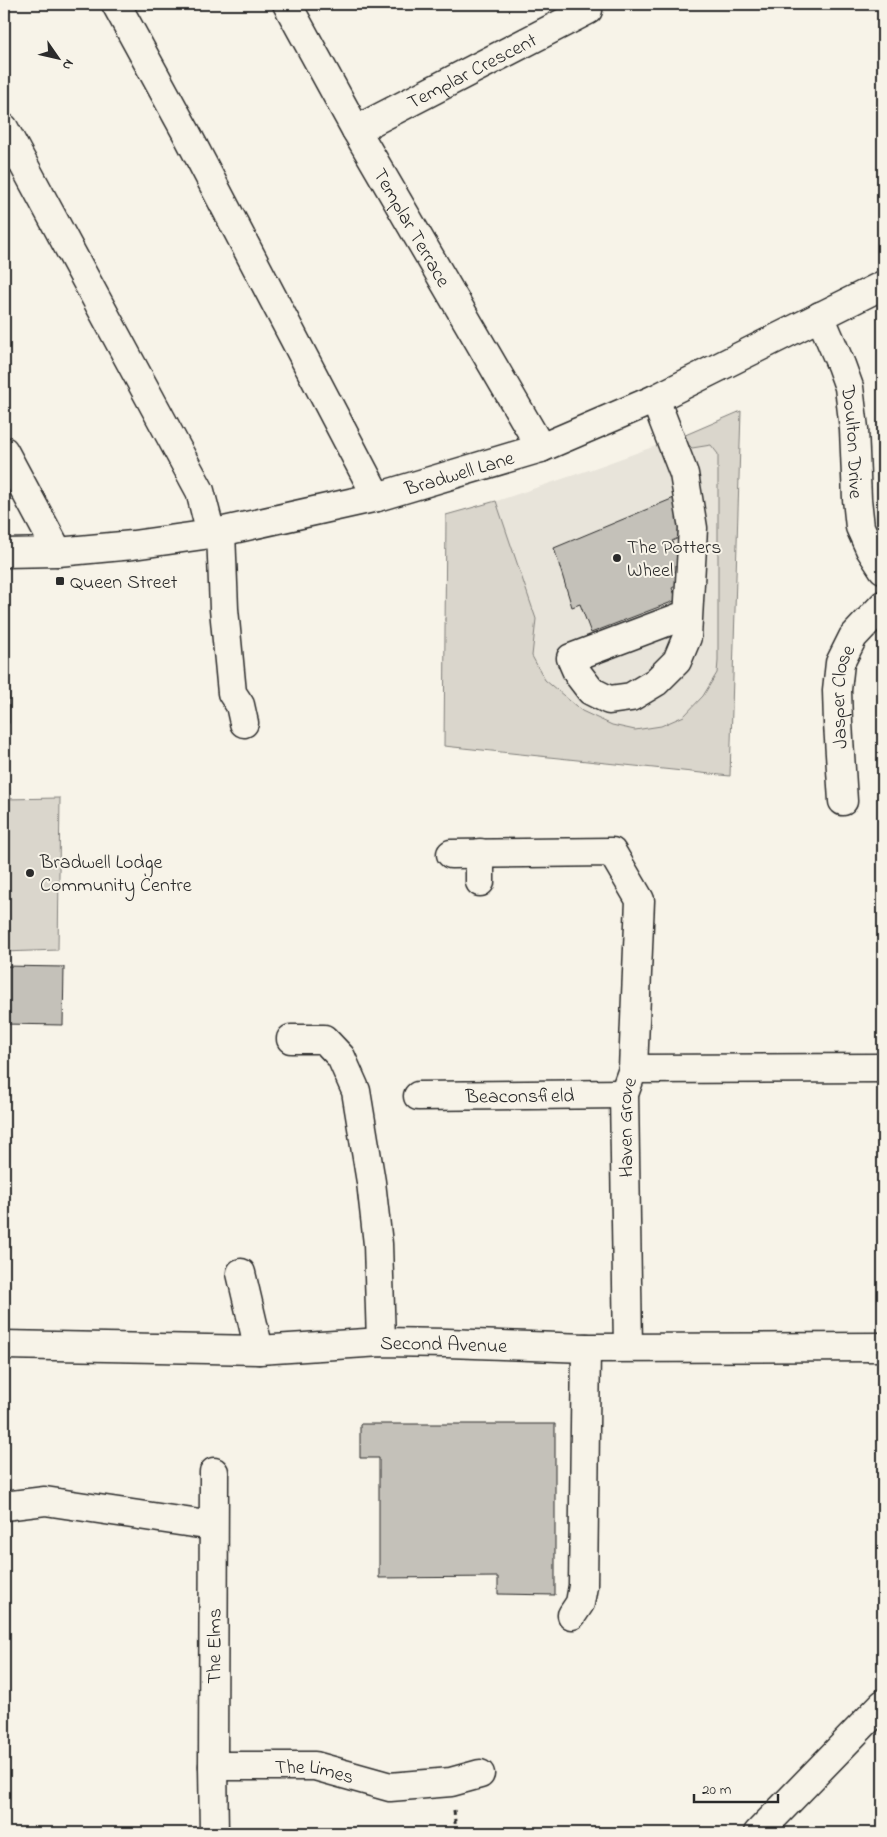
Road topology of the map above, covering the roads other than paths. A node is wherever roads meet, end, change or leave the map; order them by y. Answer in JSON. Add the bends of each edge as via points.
{"nodes":[{"id":1,"x":116,"y":4,"type":"edge"},
{"id":2,"x":287,"y":4,"type":"edge"},
{"id":3,"x":588,"y":10,"type":"dead end"},
{"id":4,"x":4,"y":128,"type":"edge"},
{"id":5,"x":356,"y":130,"type":"junction"},
{"id":6,"x":883,"y":285,"type":"edge"},
{"id":7,"x":820,"y":316,"type":"junction"},
{"id":8,"x":654,"y":399,"type":"junction"},
{"id":9,"x":541,"y":448,"type":"junction"},
{"id":10,"x":4,"y":451,"type":"edge"},
{"id":11,"x":377,"y":496,"type":"junction"},
{"id":12,"x":216,"y":533,"type":"junction"},
{"id":13,"x":58,"y":552,"type":"junction"},
{"id":14,"x":4,"y":554,"type":"edge"},
{"id":15,"x":883,"y":569,"type":"edge"},
{"id":16,"x":883,"y":605,"type":"edge"},
{"id":17,"x":688,"y":614,"type":"dead end"},
{"id":18,"x":244,"y":723,"type":"dead end"},
{"id":19,"x":844,"y":802,"type":"dead end"},
{"id":20,"x":480,"y":853,"type":"junction"},
{"id":21,"x":451,"y":854,"type":"dead end"},
{"id":22,"x":480,"y":882,"type":"dead end"},
{"id":23,"x":291,"y":1039,"type":"dead end"},
{"id":24,"x":633,"y":1068,"type":"junction"},
{"id":25,"x":883,"y":1068,"type":"edge"},
{"id":26,"x":624,"y":1094,"type":"junction"},
{"id":27,"x":418,"y":1096,"type":"dead end"},
{"id":28,"x":241,"y":1273,"type":"dead end"},
{"id":29,"x":381,"y":1342,"type":"junction"},
{"id":30,"x":4,"y":1345,"type":"edge"},
{"id":31,"x":628,"y":1347,"type":"junction"},
{"id":32,"x":883,"y":1347,"type":"edge"},
{"id":33,"x":586,"y":1348,"type":"junction"},
{"id":34,"x":259,"y":1350,"type":"junction"},
{"id":35,"x":214,"y":1472,"type":"dead end"},
{"id":36,"x":4,"y":1506,"type":"edge"},
{"id":37,"x":213,"y":1526,"type":"junction"},
{"id":38,"x":572,"y":1615,"type":"dead end"},
{"id":39,"x":883,"y":1704,"type":"edge"},
{"id":40,"x":213,"y":1766,"type":"junction"},
{"id":41,"x":480,"y":1774,"type":"dead end"},
{"id":42,"x":214,"y":1833,"type":"edge"},
{"id":43,"x":758,"y":1833,"type":"edge"}],
"edges":[{"from":1,"to":11,"type":"street"},
{"from":2,"to":5,"type":"street","name":"Templar Terrace"},
{"from":3,"to":5,"type":"street","name":"Templar Crescent"},
{"from":4,"to":12,"type":"street","via":[[200,491]]},
{"from":5,"to":9,"type":"street","name":"Templar Terrace"},
{"from":6,"to":7,"type":"street","name":"Bradwell Lane"},
{"from":7,"to":8,"type":"street","name":"Bradwell Lane"},
{"from":7,"to":15,"type":"street","name":"Doulton Drive","via":[[849,387],[860,527]]},
{"from":8,"to":9,"type":"street","name":"Bradwell Lane"},
{"from":8,"to":17,"type":"street","via":[[684,474],[693,528]]},
{"from":9,"to":11,"type":"street","name":"Bradwell Lane"},
{"from":10,"to":13,"type":"street"},
{"from":11,"to":12,"type":"street","name":"Bradwell Lane"},
{"from":12,"to":13,"type":"street","name":"Bradwell Lane"},
{"from":12,"to":18,"type":"street","via":[[232,693],[240,705]]},
{"from":13,"to":14,"type":"street","name":"Bradwell Lane"},
{"from":16,"to":19,"type":"street","name":"Jasper Close","via":[[853,638],[840,663],[837,690]]},
{"from":20,"to":21,"type":"street"},
{"from":20,"to":22,"type":"street"},
{"from":20,"to":24,"type":"street","via":[[612,852],[640,900]]},
{"from":23,"to":29,"type":"street","via":[[324,1039],[341,1057],[356,1091],[378,1244]]},
{"from":24,"to":25,"type":"street","name":"Haven Grove"},
{"from":24,"to":26,"type":"street","name":"Haven Grove"},
{"from":26,"to":27,"type":"street","name":"Beaconsfield"},
{"from":26,"to":31,"type":"street","name":"Haven Grove"},
{"from":28,"to":34,"type":"street"},
{"from":29,"to":33,"type":"street","name":"Second Avenue"},
{"from":29,"to":34,"type":"street","name":"Second Avenue"},
{"from":30,"to":34,"type":"street","name":"Second Avenue"},
{"from":31,"to":32,"type":"street","name":"Second Avenue"},
{"from":31,"to":33,"type":"street","name":"Second Avenue"},
{"from":33,"to":38,"type":"street","via":[[583,1586],[580,1604]]},
{"from":35,"to":37,"type":"street","name":"The Elms"},
{"from":36,"to":37,"type":"street","via":[[45,1502]]},
{"from":37,"to":40,"type":"street","name":"The Elms"},
{"from":39,"to":43,"type":"street"},
{"from":40,"to":41,"type":"street","name":"The Limes","via":[[315,1766],[390,1787],[452,1782]]},
{"from":40,"to":42,"type":"street"}]}
